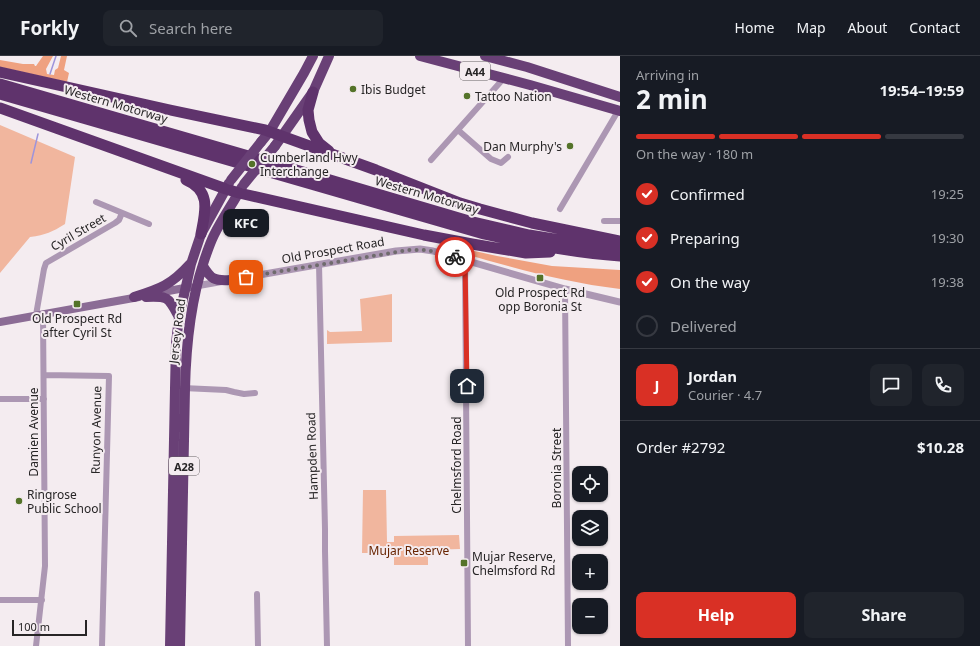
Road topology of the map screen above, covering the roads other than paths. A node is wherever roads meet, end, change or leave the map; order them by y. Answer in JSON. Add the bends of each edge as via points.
{"nodes":[{"id":1,"x":308,"y":56,"type":"edge"},
{"id":2,"x":313,"y":56,"type":"edge"},
{"id":3,"x":329,"y":56,"type":"edge"},
{"id":4,"x":420,"y":56,"type":"edge"},
{"id":5,"x":485,"y":56,"type":"edge"},
{"id":6,"x":0,"y":72,"type":"edge"},
{"id":7,"x":304,"y":73,"type":"junction"},
{"id":8,"x":504,"y":78,"type":"junction"},
{"id":9,"x":0,"y":84,"type":"edge"},
{"id":10,"x":313,"y":92,"type":"junction"},
{"id":11,"x":0,"y":94,"type":"edge"},
{"id":12,"x":620,"y":97,"type":"edge"},
{"id":13,"x":0,"y":108,"type":"edge"},
{"id":14,"x":619,"y":111,"type":"edge"},
{"id":15,"x":0,"y":113,"type":"edge"},
{"id":16,"x":458,"y":130,"type":"junction"},
{"id":17,"x":270,"y":131,"type":"junction"},
{"id":18,"x":282,"y":136,"type":"junction"},
{"id":19,"x":508,"y":157,"type":"dead end"},
{"id":20,"x":431,"y":160,"type":"dead end"},
{"id":21,"x":351,"y":161,"type":"junction"},
{"id":22,"x":228,"y":185,"type":"junction"},
{"id":23,"x":242,"y":188,"type":"junction"},
{"id":24,"x":96,"y":202,"type":"dead end"},
{"id":25,"x":560,"y":209,"type":"dead end"},
{"id":26,"x":122,"y":213,"type":"junction"},
{"id":27,"x":604,"y":221,"type":"dead end"},
{"id":28,"x":620,"y":221,"type":"edge"},
{"id":29,"x":149,"y":224,"type":"dead end"},
{"id":30,"x":201,"y":234,"type":"junction"},
{"id":31,"x":620,"y":241,"type":"edge"},
{"id":32,"x":620,"y":248,"type":"edge"},
{"id":33,"x":577,"y":252,"type":"junction"},
{"id":34,"x":620,"y":256,"type":"edge"},
{"id":35,"x":465,"y":260,"type":"junction"},
{"id":36,"x":191,"y":264,"type":"junction"},
{"id":37,"x":319,"y":264,"type":"junction"},
{"id":38,"x":202,"y":266,"type":"junction"},
{"id":39,"x":230,"y":280,"type":"junction"},
{"id":40,"x":196,"y":286,"type":"junction"},
{"id":41,"x":185,"y":288,"type":"junction"},
{"id":42,"x":566,"y":289,"type":"junction"},
{"id":43,"x":134,"y":297,"type":"junction"},
{"id":44,"x":620,"y":302,"type":"edge"},
{"id":45,"x":40,"y":315,"type":"junction"},
{"id":46,"x":179,"y":317,"type":"junction"},
{"id":47,"x":0,"y":322,"type":"edge"},
{"id":48,"x":44,"y":374,"type":"junction"},
{"id":49,"x":175,"y":388,"type":"junction"},
{"id":50,"x":185,"y":388,"type":"junction"},
{"id":51,"x":255,"y":393,"type":"dead end"},
{"id":52,"x":0,"y":399,"type":"edge"},
{"id":53,"x":44,"y":399,"type":"junction"},
{"id":54,"x":257,"y":594,"type":"dead end"},
{"id":55,"x":0,"y":600,"type":"edge"},
{"id":56,"x":42,"y":600,"type":"junction"},
{"id":57,"x":36,"y":646,"type":"edge"},
{"id":58,"x":102,"y":646,"type":"edge"},
{"id":59,"x":170,"y":646,"type":"edge"},
{"id":60,"x":180,"y":646,"type":"edge"},
{"id":61,"x":258,"y":646,"type":"edge"},
{"id":62,"x":327,"y":646,"type":"edge"},
{"id":63,"x":468,"y":646,"type":"edge"},
{"id":64,"x":568,"y":646,"type":"edge"}],
"edges":[{"from":1,"to":7,"type":"highway"},
{"from":2,"to":7,"type":"highway","name":"Jersey Road","number":"A28"},
{"from":3,"to":10,"type":"highway","name":"Jersey Road","number":"A28"},
{"from":4,"to":8,"type":"highway","number":"A44"},
{"from":5,"to":12,"type":"highway","number":"A44"},
{"from":6,"to":17,"type":"highway"},
{"from":7,"to":17,"type":"highway","name":"Jersey Road","number":"A28"},
{"from":8,"to":14,"type":"highway","number":"A44"},
{"from":8,"to":16,"type":"street"},
{"from":9,"to":32,"type":"highway","name":"Western Motorway","via":[[469,221],[530,236]]},
{"from":10,"to":18,"type":"highway","name":"Jersey Road","number":"A28"},
{"from":10,"to":21,"type":"highway","via":[[308,110],[312,132],[319,143]]},
{"from":11,"to":33,"type":"highway","name":"Western Motorway","via":[[461,228]]},
{"from":13,"to":22,"type":"highway"},
{"from":14,"to":25,"type":"street"},
{"from":15,"to":30,"type":"highway","via":[[194,183],[202,192],[205,202]]},
{"from":16,"to":19,"type":"street","via":[[491,159],[501,163]]},
{"from":16,"to":20,"type":"street"},
{"from":17,"to":18,"type":"highway"},
{"from":17,"to":22,"type":"highway","name":"Jersey Road","number":"A28","bridge":true},
{"from":18,"to":21,"type":"highway"},
{"from":18,"to":23,"type":"highway","name":"Jersey Road","number":"A28","bridge":true},
{"from":21,"to":31,"type":"highway","via":[[480,209],[532,223]]},
{"from":22,"to":23,"type":"highway"},
{"from":22,"to":30,"type":"highway","name":"Jersey Road","number":"A28"},
{"from":23,"to":33,"type":"highway","via":[[424,235],[526,253]]},
{"from":23,"to":38,"type":"highway","name":"Jersey Road","number":"A28","via":[[213,236]]},
{"from":24,"to":26,"type":"street"},
{"from":26,"to":29,"type":"street"},
{"from":26,"to":45,"type":"street","name":"Cyril Street","via":[[115,223],[46,263]]},
{"from":27,"to":28,"type":"street"},
{"from":30,"to":36,"type":"highway","name":"Jersey Road","number":"A28"},
{"from":33,"to":34,"type":"highway","name":"Western Motorway"},
{"from":35,"to":37,"type":"street","name":"Old Prospect Road","via":[[414,249]]},
{"from":35,"to":42,"type":"street","name":"Old Prospect Road"},
{"from":35,"to":63,"type":"street","name":"Chelmsford Road"},
{"from":36,"to":41,"type":"highway","name":"Jersey Road","number":"A28"},
{"from":36,"to":43,"type":"highway","via":[[160,289]]},
{"from":37,"to":39,"type":"street","name":"Old Prospect Road"},
{"from":37,"to":62,"type":"street","name":"Hampden Road"},
{"from":38,"to":39,"type":"highway","via":[[212,278]]},
{"from":38,"to":40,"type":"highway","name":"Jersey Road","number":"A28"},
{"from":39,"to":40,"type":"street","name":"Old Prospect Road"},
{"from":40,"to":41,"type":"main road","name":"Old Prospect Road"},
{"from":40,"to":50,"type":"highway","name":"Jersey Road","number":"A28","via":[[188,332]]},
{"from":41,"to":43,"type":"main road","name":"Old Prospect Road"},
{"from":41,"to":46,"type":"highway","name":"Jersey Road","number":"A28"},
{"from":42,"to":44,"type":"street","name":"Old Prospect Road"},
{"from":42,"to":64,"type":"street","name":"Boronia Street"},
{"from":43,"to":45,"type":"main road","name":"Old Prospect Road"},
{"from":43,"to":46,"type":"highway","via":[[160,296],[167,299],[173,304]]},
{"from":45,"to":47,"type":"main road","name":"Old Prospect Road"},
{"from":45,"to":48,"type":"street","name":"Damien Avenue"},
{"from":46,"to":49,"type":"highway","name":"Jersey Road","number":"A28"},
{"from":48,"to":53,"type":"street","name":"Damien Avenue"},
{"from":48,"to":58,"type":"street","name":"Runyon Avenue","via":[[109,376]]},
{"from":49,"to":50,"type":"street"},
{"from":49,"to":59,"type":"highway","name":"Jersey Road","number":"A28"},
{"from":50,"to":51,"type":"street"},
{"from":50,"to":60,"type":"highway","name":"Jersey Road","number":"A28"},
{"from":52,"to":53,"type":"street"},
{"from":53,"to":56,"type":"street","name":"Damien Avenue","via":[[45,569]]},
{"from":54,"to":61,"type":"street"},
{"from":55,"to":56,"type":"street"},
{"from":56,"to":57,"type":"street","name":"Damien Avenue"}]}
